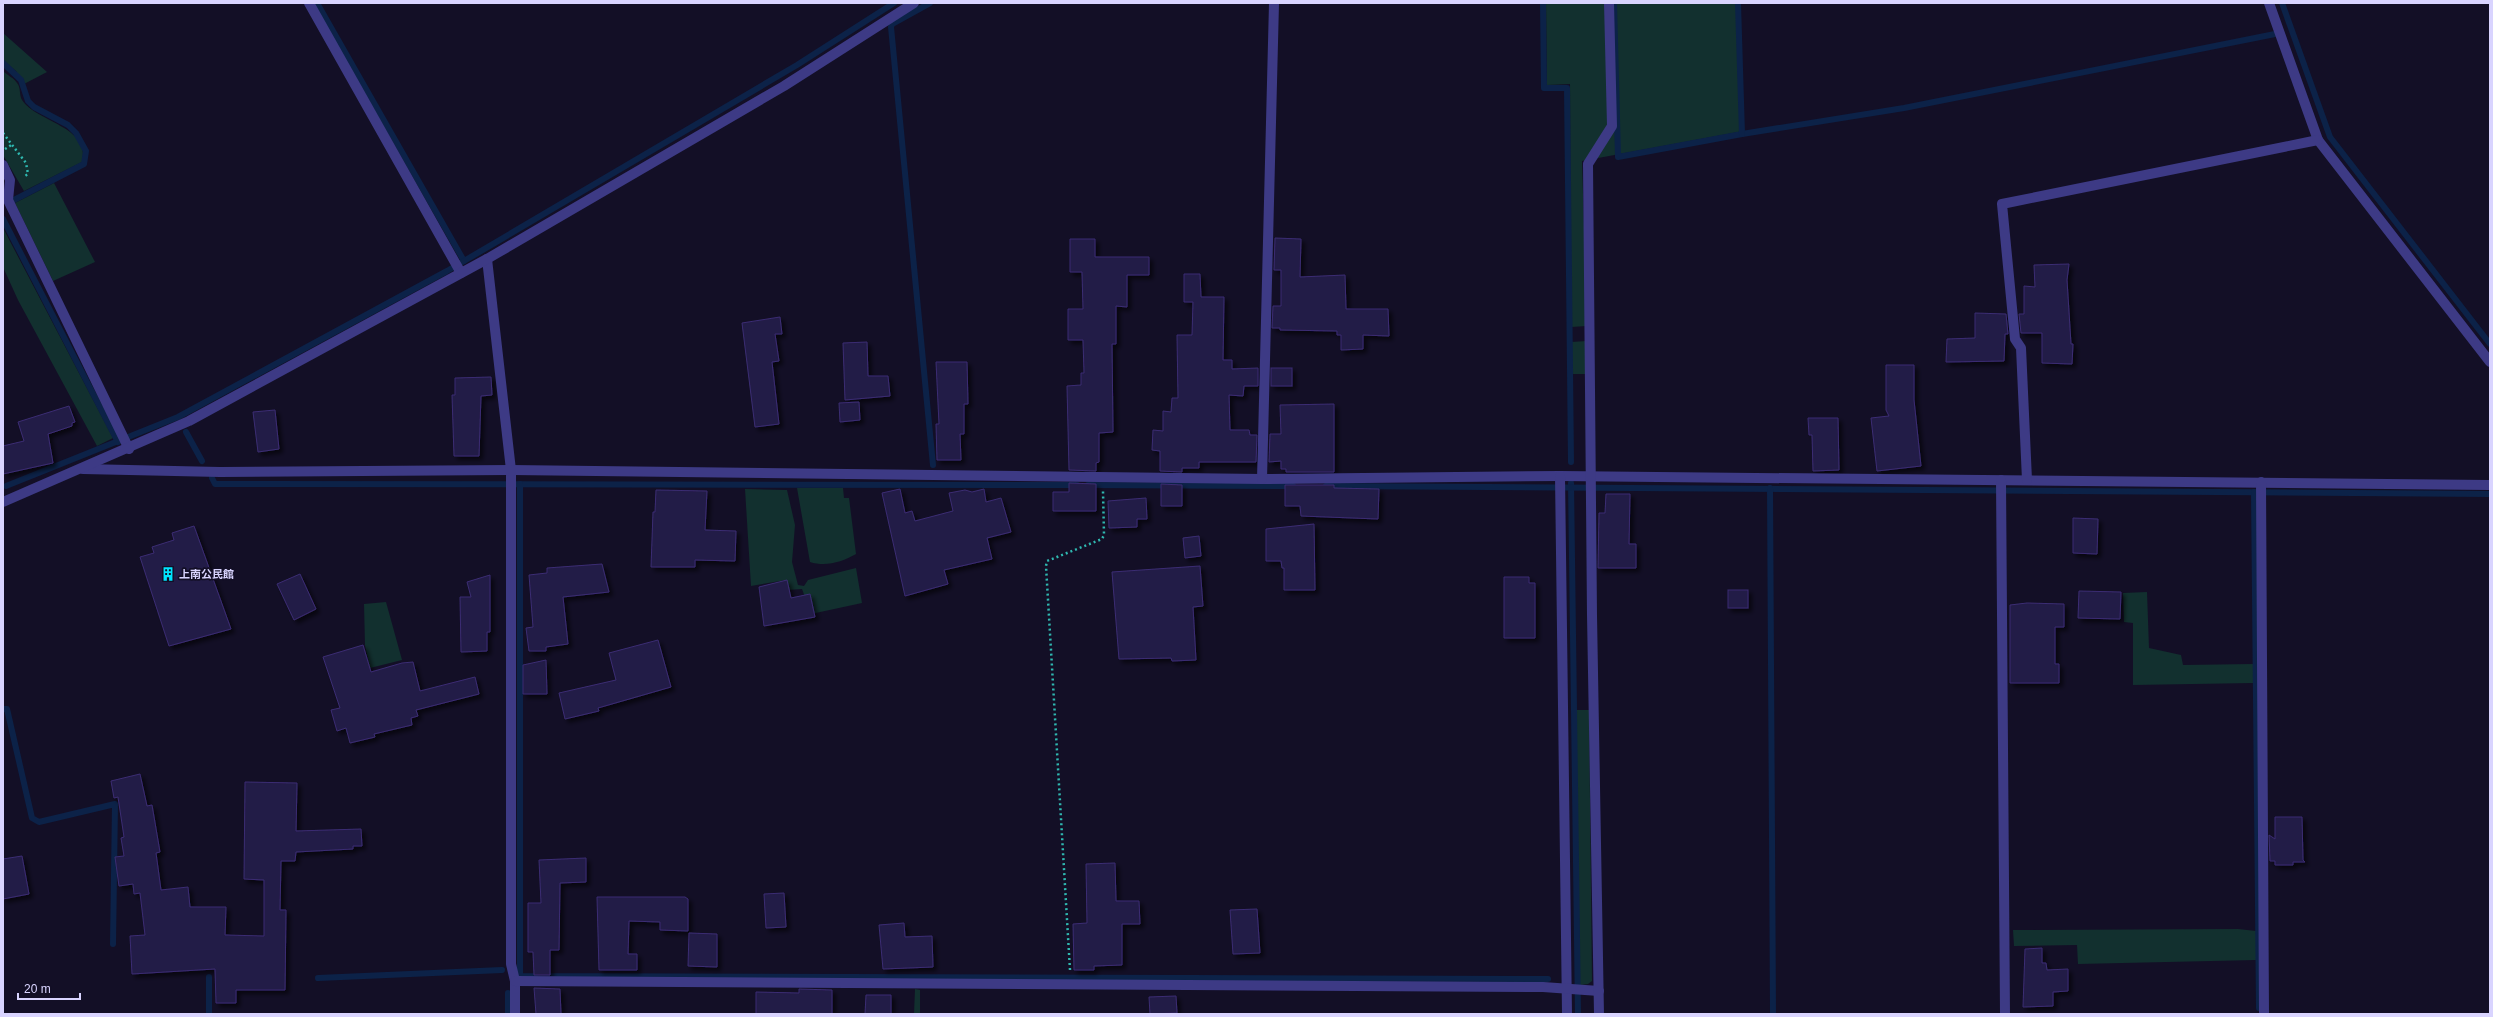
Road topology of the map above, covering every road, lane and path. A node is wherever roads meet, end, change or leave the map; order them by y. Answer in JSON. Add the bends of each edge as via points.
{"nodes":[{"id":1,"x":309,"y":3,"type":"edge"},
{"id":2,"x":914,"y":3,"type":"edge"},
{"id":3,"x":1274,"y":3,"type":"edge"},
{"id":4,"x":1609,"y":3,"type":"edge"},
{"id":5,"x":2269,"y":3,"type":"edge"},
{"id":6,"x":2318,"y":140,"type":"junction"},
{"id":7,"x":13,"y":144,"type":"dead end"},
{"id":8,"x":6,"y":149,"type":"dead end"},
{"id":9,"x":3,"y":165,"type":"edge"},
{"id":10,"x":487,"y":259,"type":"junction"},
{"id":11,"x":458,"y":268,"type":"junction"},
{"id":12,"x":2490,"y":362,"type":"edge"},
{"id":13,"x":126,"y":442,"type":"junction"},
{"id":14,"x":84,"y":469,"type":"junction"},
{"id":15,"x":511,"y":470,"type":"junction"},
{"id":16,"x":1262,"y":479,"type":"junction"},
{"id":17,"x":2027,"y":480,"type":"junction"},
{"id":18,"x":1560,"y":484,"type":"junction"},
{"id":19,"x":1590,"y":484,"type":"junction"},
{"id":20,"x":2490,"y":485,"type":"edge"},
{"id":21,"x":2001,"y":486,"type":"junction"},
{"id":22,"x":1103,"y":489,"type":"dead end"},
{"id":23,"x":2261,"y":489,"type":"junction"},
{"id":24,"x":3,"y":502,"type":"edge"},
{"id":25,"x":1070,"y":974,"type":"dead end"},
{"id":26,"x":516,"y":981,"type":"junction"},
{"id":27,"x":1574,"y":989,"type":"junction"},
{"id":28,"x":1599,"y":991,"type":"junction"},
{"id":29,"x":515,"y":1014,"type":"edge"},
{"id":30,"x":1567,"y":1014,"type":"edge"},
{"id":31,"x":1599,"y":1014,"type":"edge"},
{"id":32,"x":2005,"y":1014,"type":"edge"},
{"id":33,"x":2264,"y":1014,"type":"edge"}],
"edges":[{"from":1,"to":11,"type":"street"},
{"from":2,"to":10,"type":"street","via":[[784,86]]},
{"from":3,"to":16,"type":"street"},
{"from":4,"to":19,"type":"street","via":[[1612,126],[1588,164]]},
{"from":5,"to":6,"type":"street"},
{"from":6,"to":12,"type":"street"},
{"from":6,"to":17,"type":"street","via":[[2002,204],[2015,340],[2020,348]]},
{"from":7,"to":8,"type":"path"},
{"from":9,"to":13,"type":"street","via":[[10,180],[8,200]]},
{"from":10,"to":11,"type":"street"},
{"from":10,"to":15,"type":"street"},
{"from":11,"to":13,"type":"street","via":[[190,421]]},
{"from":13,"to":14,"type":"street"},
{"from":14,"to":15,"type":"street","via":[[220,472]]},
{"from":14,"to":24,"type":"street"},
{"from":15,"to":16,"type":"street"},
{"from":15,"to":26,"type":"street","via":[[511,964]]},
{"from":16,"to":18,"type":"street"},
{"from":17,"to":21,"type":"street"},
{"from":17,"to":23,"type":"street"},
{"from":18,"to":19,"type":"street"},
{"from":18,"to":27,"type":"street"},
{"from":19,"to":21,"type":"street"},
{"from":19,"to":28,"type":"street"},
{"from":20,"to":23,"type":"street"},
{"from":21,"to":32,"type":"street"},
{"from":22,"to":25,"type":"path","via":[[1102,539],[1055,557],[1047,561],[1046,566]]},
{"from":23,"to":33,"type":"street"},
{"from":26,"to":27,"type":"street"},
{"from":26,"to":29,"type":"street"},
{"from":27,"to":28,"type":"street"},
{"from":27,"to":30,"type":"street"},
{"from":28,"to":31,"type":"street"}]}
